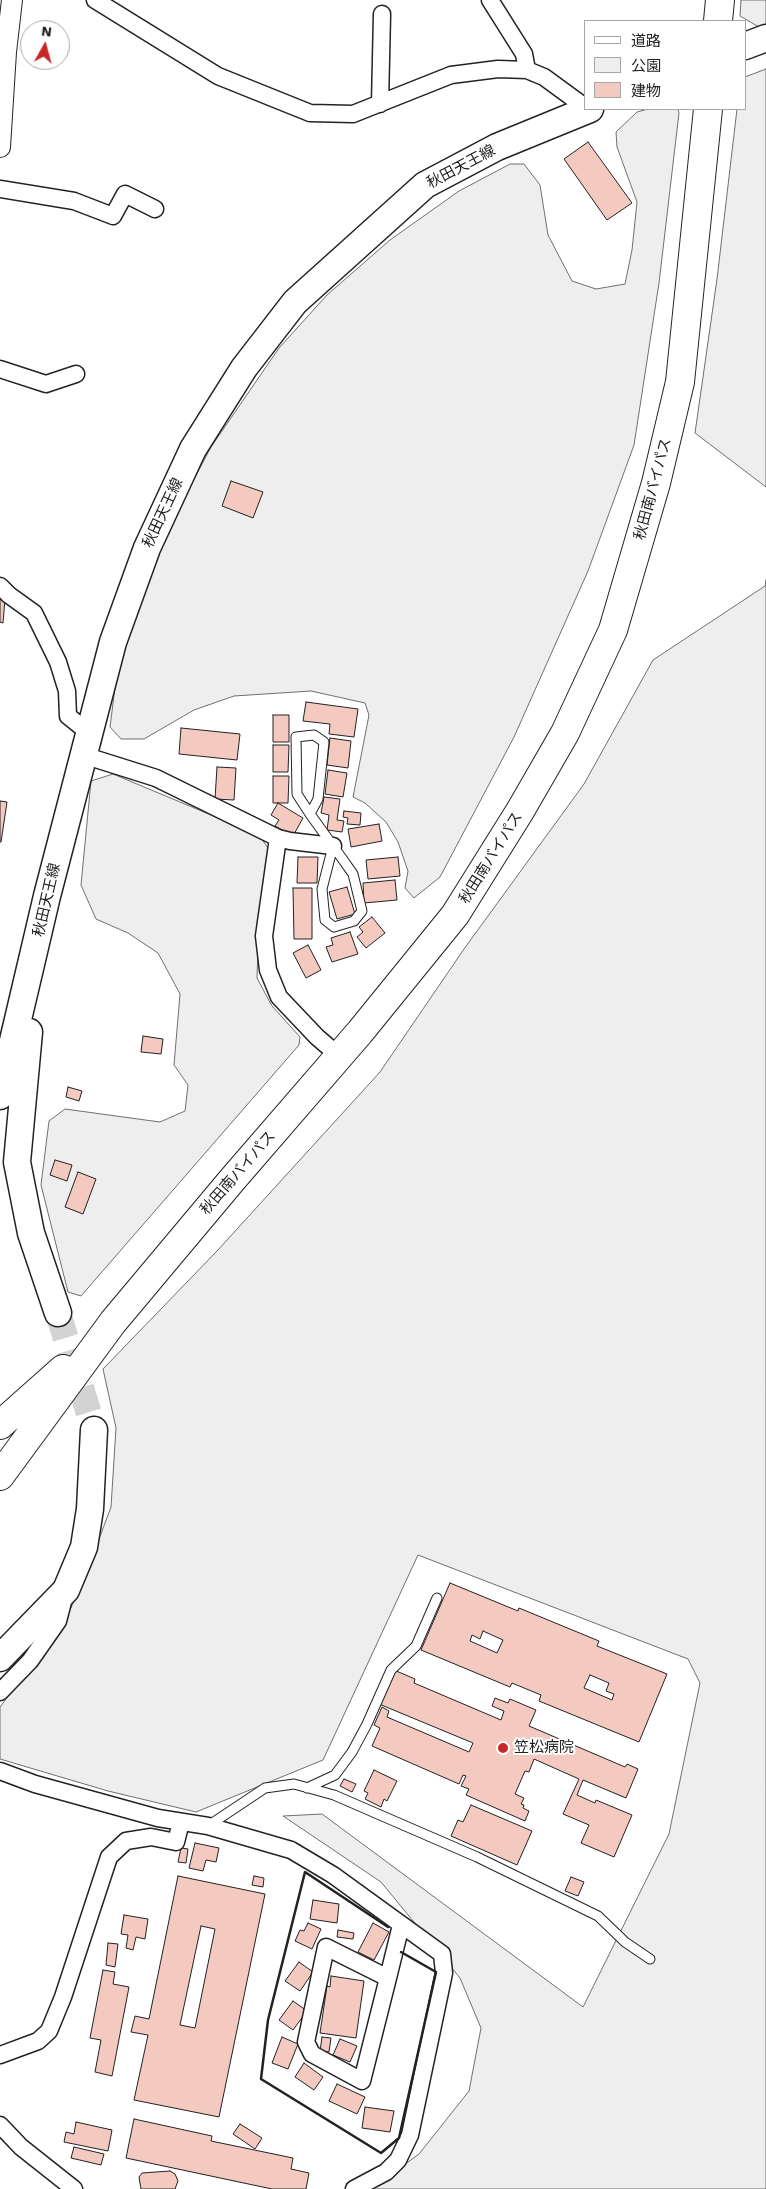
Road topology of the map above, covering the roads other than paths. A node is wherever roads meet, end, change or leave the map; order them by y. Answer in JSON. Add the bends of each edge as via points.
{"nodes":[{"id":1,"x":12,"y":0,"type":"edge"},
{"id":2,"x":95,"y":0,"type":"edge"},
{"id":3,"x":490,"y":0,"type":"edge"},
{"id":4,"x":382,"y":14,"type":"dead end"},
{"id":5,"x":4,"y":28,"type":"edge"},
{"id":6,"x":766,"y":38,"type":"edge"},
{"id":7,"x":746,"y":46,"type":"edge"},
{"id":8,"x":527,"y":70,"type":"junction"},
{"id":9,"x":380,"y":104,"type":"junction"},
{"id":10,"x":584,"y":107,"type":"edge"},
{"id":11,"x":585,"y":110,"type":"edge"},
{"id":12,"x":708,"y":110,"type":"edge"},
{"id":13,"x":0,"y":147,"type":"edge"},
{"id":14,"x":0,"y":189,"type":"edge"},
{"id":15,"x":155,"y":209,"type":"dead end"},
{"id":16,"x":0,"y":369,"type":"edge"},
{"id":17,"x":76,"y":374,"type":"dead end"},
{"id":18,"x":0,"y":586,"type":"edge"},
{"id":19,"x":86,"y":743,"type":"junction"},
{"id":20,"x":310,"y":814,"type":"junction"},
{"id":21,"x":278,"y":838,"type":"junction"},
{"id":22,"x":333,"y":846,"type":"junction"},
{"id":23,"x":37,"y":944,"type":"junction"},
{"id":24,"x":340,"y":1056,"type":"junction"},
{"id":25,"x":0,"y":1096,"type":"edge"},
{"id":26,"x":58,"y":1313,"type":"tunnel mouth"},
{"id":27,"x":113,"y":1322,"type":"junction"},
{"id":28,"x":0,"y":1425,"type":"edge"},
{"id":29,"x":94,"y":1430,"type":"tunnel mouth"},
{"id":30,"x":0,"y":1476,"type":"edge"},
{"id":31,"x":66,"y":1590,"type":"junction"},
{"id":32,"x":437,"y":1598,"type":"dead end"},
{"id":33,"x":0,"y":1658,"type":"edge"},
{"id":34,"x":0,"y":1692,"type":"edge"},
{"id":35,"x":0,"y":1771,"type":"edge"},
{"id":36,"x":308,"y":1788,"type":"junction"},
{"id":37,"x":181,"y":1822,"type":"junction"},
{"id":38,"x":208,"y":1826,"type":"junction"},
{"id":39,"x":401,"y":1925,"type":"junction"},
{"id":40,"x":650,"y":1959,"type":"dead end"},
{"id":41,"x":388,"y":1978,"type":"junction"},
{"id":42,"x":0,"y":2055,"type":"edge"},
{"id":43,"x":0,"y":2125,"type":"edge"},
{"id":44,"x":74,"y":2189,"type":"edge"},
{"id":45,"x":354,"y":2189,"type":"edge"}],
"edges":[{"from":1,"to":5,"type":"street"},
{"from":2,"to":9,"type":"street","via":[[218,76],[310,113],[354,114]]},
{"from":3,"to":8,"type":"street","via":[[524,54]]},
{"from":4,"to":9,"type":"street"},
{"from":5,"to":13,"type":"street"},
{"from":6,"to":7,"type":"main road"},
{"from":8,"to":9,"type":"street","via":[[498,69],[451,75]]},
{"from":8,"to":10,"type":"street","via":[[544,77]]},
{"from":11,"to":19,"type":"main road","name":"秋田天王線","via":[[497,147],[424,185],[295,302],[244,368],[193,449],[147,548],[113,642]]},
{"from":12,"to":24,"type":"highway","name":"秋田南バイパス","via":[[680,382],[656,483],[613,630],[565,733],[455,915]]},
{"from":14,"to":15,"type":"street","via":[[74,201],[113,216],[125,194]]},
{"from":16,"to":17,"type":"street","via":[[46,384]]},
{"from":18,"to":19,"type":"street","via":[[34,613],[58,662],[67,691],[68,716]]},
{"from":19,"to":21,"type":"street"},
{"from":19,"to":23,"type":"main road","name":"秋田天王線"},
{"from":20,"to":20,"type":"lane","via":[[297,794],[296,737],[314,735],[324,742],[318,799]]},
{"from":20,"to":22,"type":"lane"},
{"from":21,"to":22,"type":"street"},
{"from":21,"to":24,"type":"street","via":[[264,936],[268,970],[279,997]]},
{"from":22,"to":22,"type":"lane","via":[[353,874],[362,911],[354,921],[334,927],[325,920],[322,888]]},
{"from":23,"to":25,"type":"main road","name":"秋田天王線"},
{"from":23,"to":26,"type":"main road","via":[[17,1162],[31,1233]]},
{"from":24,"to":27,"type":"highway","name":"秋田南バイパス"},
{"from":27,"to":28,"type":"highway"},
{"from":27,"to":30,"type":"highway","name":"秋田南バイパス"},
{"from":29,"to":31,"type":"main road","via":[[90,1508],[84,1547]]},
{"from":31,"to":33,"type":"main road"},
{"from":31,"to":34,"type":"street","via":[[58,1621],[30,1661]]},
{"from":32,"to":36,"type":"lane","via":[[416,1646],[391,1670],[352,1752],[335,1775]]},
{"from":35,"to":37,"type":"street","via":[[36,1784]]},
{"from":36,"to":38,"type":"lane","via":[[294,1784],[265,1788]]},
{"from":36,"to":40,"type":"lane","via":[[334,1795],[477,1857],[598,1916],[625,1942]]},
{"from":37,"to":38,"type":"street"},
{"from":37,"to":42,"type":"street","via":[[176,1842],[151,1837],[126,1841],[109,1857],[49,2031],[38,2041]]},
{"from":38,"to":39,"type":"street","via":[[291,1850],[333,1875]]},
{"from":39,"to":41,"type":"street"},
{"from":39,"to":45,"type":"street","via":[[442,1954],[444,1973],[410,2136],[398,2160],[386,2172]]},
{"from":41,"to":41,"type":"street","via":[[362,2081],[312,2054],[306,2042],[326,1948]]},
{"from":43,"to":44,"type":"street","via":[[20,2147]]}]}
